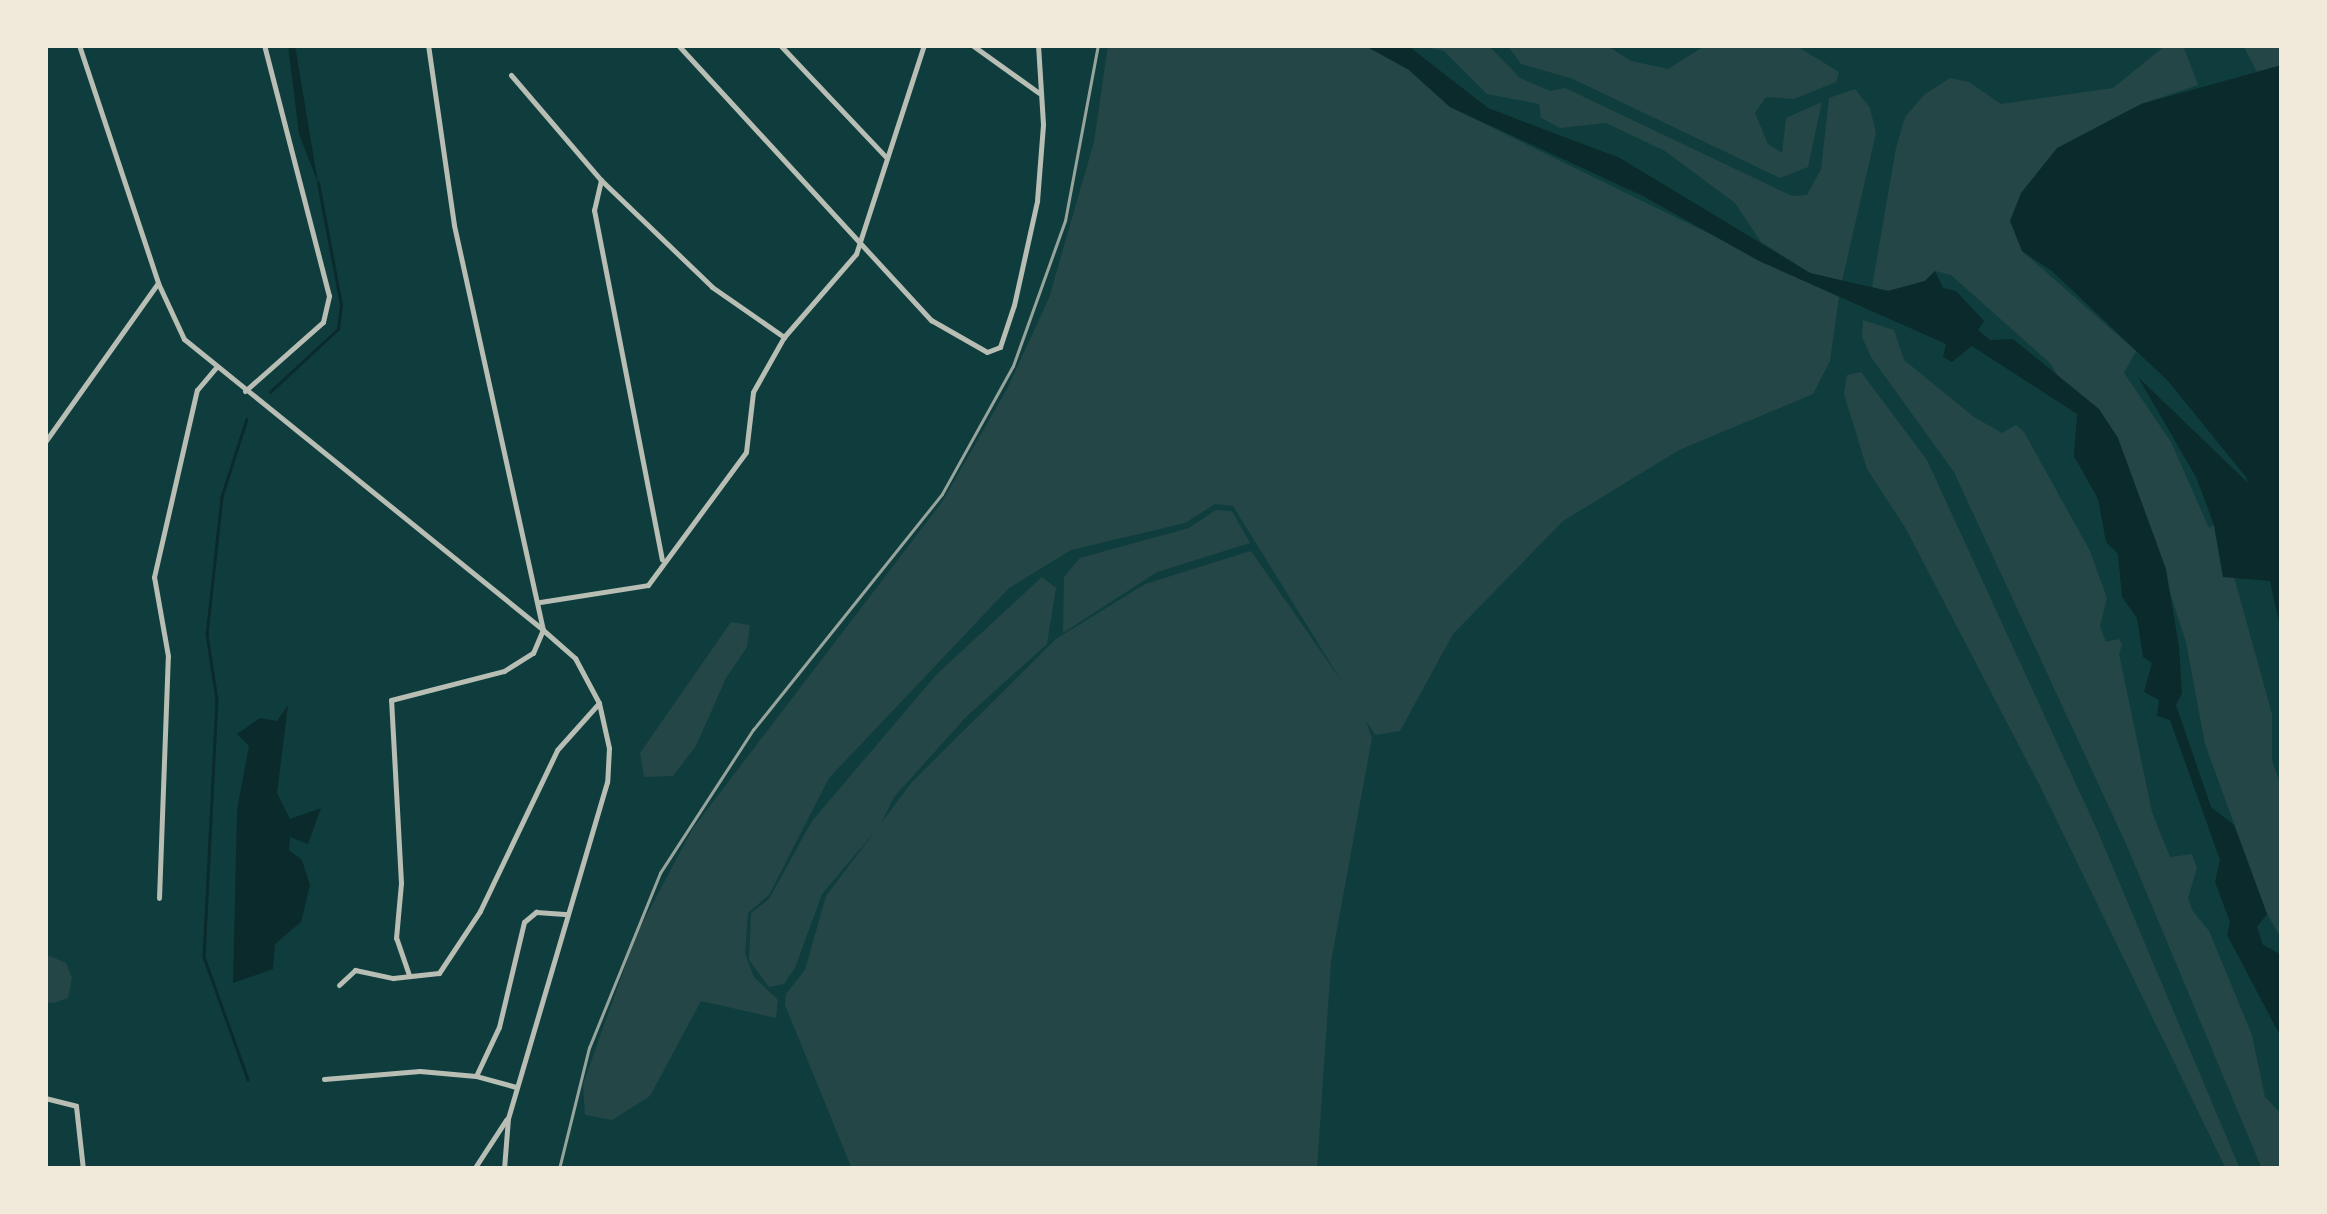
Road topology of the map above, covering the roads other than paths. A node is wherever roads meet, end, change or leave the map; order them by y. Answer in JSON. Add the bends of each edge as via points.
{"nodes":[{"id":1,"x":79,"y":45,"type":"edge"},
{"id":2,"x":264,"y":45,"type":"edge"},
{"id":3,"x":428,"y":45,"type":"edge"},
{"id":4,"x":678,"y":45,"type":"edge"},
{"id":5,"x":780,"y":45,"type":"edge"},
{"id":6,"x":924,"y":45,"type":"edge"},
{"id":7,"x":972,"y":45,"type":"edge"},
{"id":8,"x":1038,"y":45,"type":"edge"},
{"id":9,"x":511,"y":75,"type":"dead end"},
{"id":10,"x":1039,"y":94,"type":"junction"},
{"id":11,"x":886,"y":157,"type":"junction"},
{"id":12,"x":601,"y":180,"type":"junction"},
{"id":13,"x":858,"y":246,"type":"junction"},
{"id":14,"x":158,"y":283,"type":"junction"},
{"id":15,"x":784,"y":337,"type":"junction"},
{"id":16,"x":216,"y":368,"type":"junction"},
{"id":17,"x":245,"y":391,"type":"junction"},
{"id":18,"x":46,"y":439,"type":"edge"},
{"id":19,"x":662,"y":561,"type":"junction"},
{"id":20,"x":540,"y":602,"type":"junction"},
{"id":21,"x":544,"y":630,"type":"junction"},
{"id":22,"x":599,"y":703,"type":"junction"},
{"id":23,"x":159,"y":898,"type":"dead end"},
{"id":24,"x":568,"y":914,"type":"junction"},
{"id":25,"x":408,"y":975,"type":"junction"},
{"id":26,"x":338,"y":985,"type":"dead end"},
{"id":27,"x":476,"y":1076,"type":"junction"},
{"id":28,"x":324,"y":1079,"type":"dead end"},
{"id":29,"x":517,"y":1087,"type":"junction"},
{"id":30,"x":45,"y":1098,"type":"edge"},
{"id":31,"x":508,"y":1118,"type":"junction"},
{"id":32,"x":84,"y":1169,"type":"edge"},
{"id":33,"x":474,"y":1169,"type":"edge"},
{"id":34,"x":504,"y":1169,"type":"edge"}],
"edges":[{"from":1,"to":14,"type":"street"},
{"from":2,"to":17,"type":"street","via":[[330,296],[322,322]]},
{"from":3,"to":20,"type":"street","via":[[454,225]]},
{"from":4,"to":13,"type":"street"},
{"from":5,"to":11,"type":"street"},
{"from":6,"to":11,"type":"street"},
{"from":7,"to":10,"type":"street"},
{"from":8,"to":10,"type":"street"},
{"from":9,"to":12,"type":"street"},
{"from":10,"to":13,"type":"street","via":[[1037,202],[1000,347],[987,352],[931,320]]},
{"from":11,"to":13,"type":"street"},
{"from":12,"to":15,"type":"street","via":[[712,286]]},
{"from":12,"to":19,"type":"street","via":[[594,210]]},
{"from":13,"to":15,"type":"street"},
{"from":14,"to":16,"type":"street","via":[[184,338]]},
{"from":14,"to":18,"type":"street"},
{"from":15,"to":19,"type":"street","via":[[753,392],[746,452]]},
{"from":16,"to":17,"type":"street"},
{"from":16,"to":23,"type":"street","via":[[197,390],[154,577],[168,656]]},
{"from":17,"to":21,"type":"street"},
{"from":19,"to":20,"type":"street","via":[[648,584],[633,591]]},
{"from":20,"to":21,"type":"street"},
{"from":21,"to":22,"type":"street","via":[[575,658]]},
{"from":21,"to":25,"type":"street","via":[[533,652],[504,671],[396,698],[389,706],[401,883],[396,938]]},
{"from":22,"to":24,"type":"street","via":[[609,748],[607,782]]},
{"from":22,"to":25,"type":"street","via":[[557,750],[448,964],[426,978]]},
{"from":24,"to":27,"type":"street","via":[[536,912],[524,922],[500,1027]]},
{"from":24,"to":29,"type":"street"},
{"from":25,"to":26,"type":"street","via":[[356,970]]},
{"from":27,"to":28,"type":"street","via":[[420,1071]]},
{"from":27,"to":29,"type":"street"},
{"from":29,"to":31,"type":"street"},
{"from":30,"to":32,"type":"street","via":[[76,1106]]},
{"from":31,"to":33,"type":"street"},
{"from":31,"to":34,"type":"street"}]}
